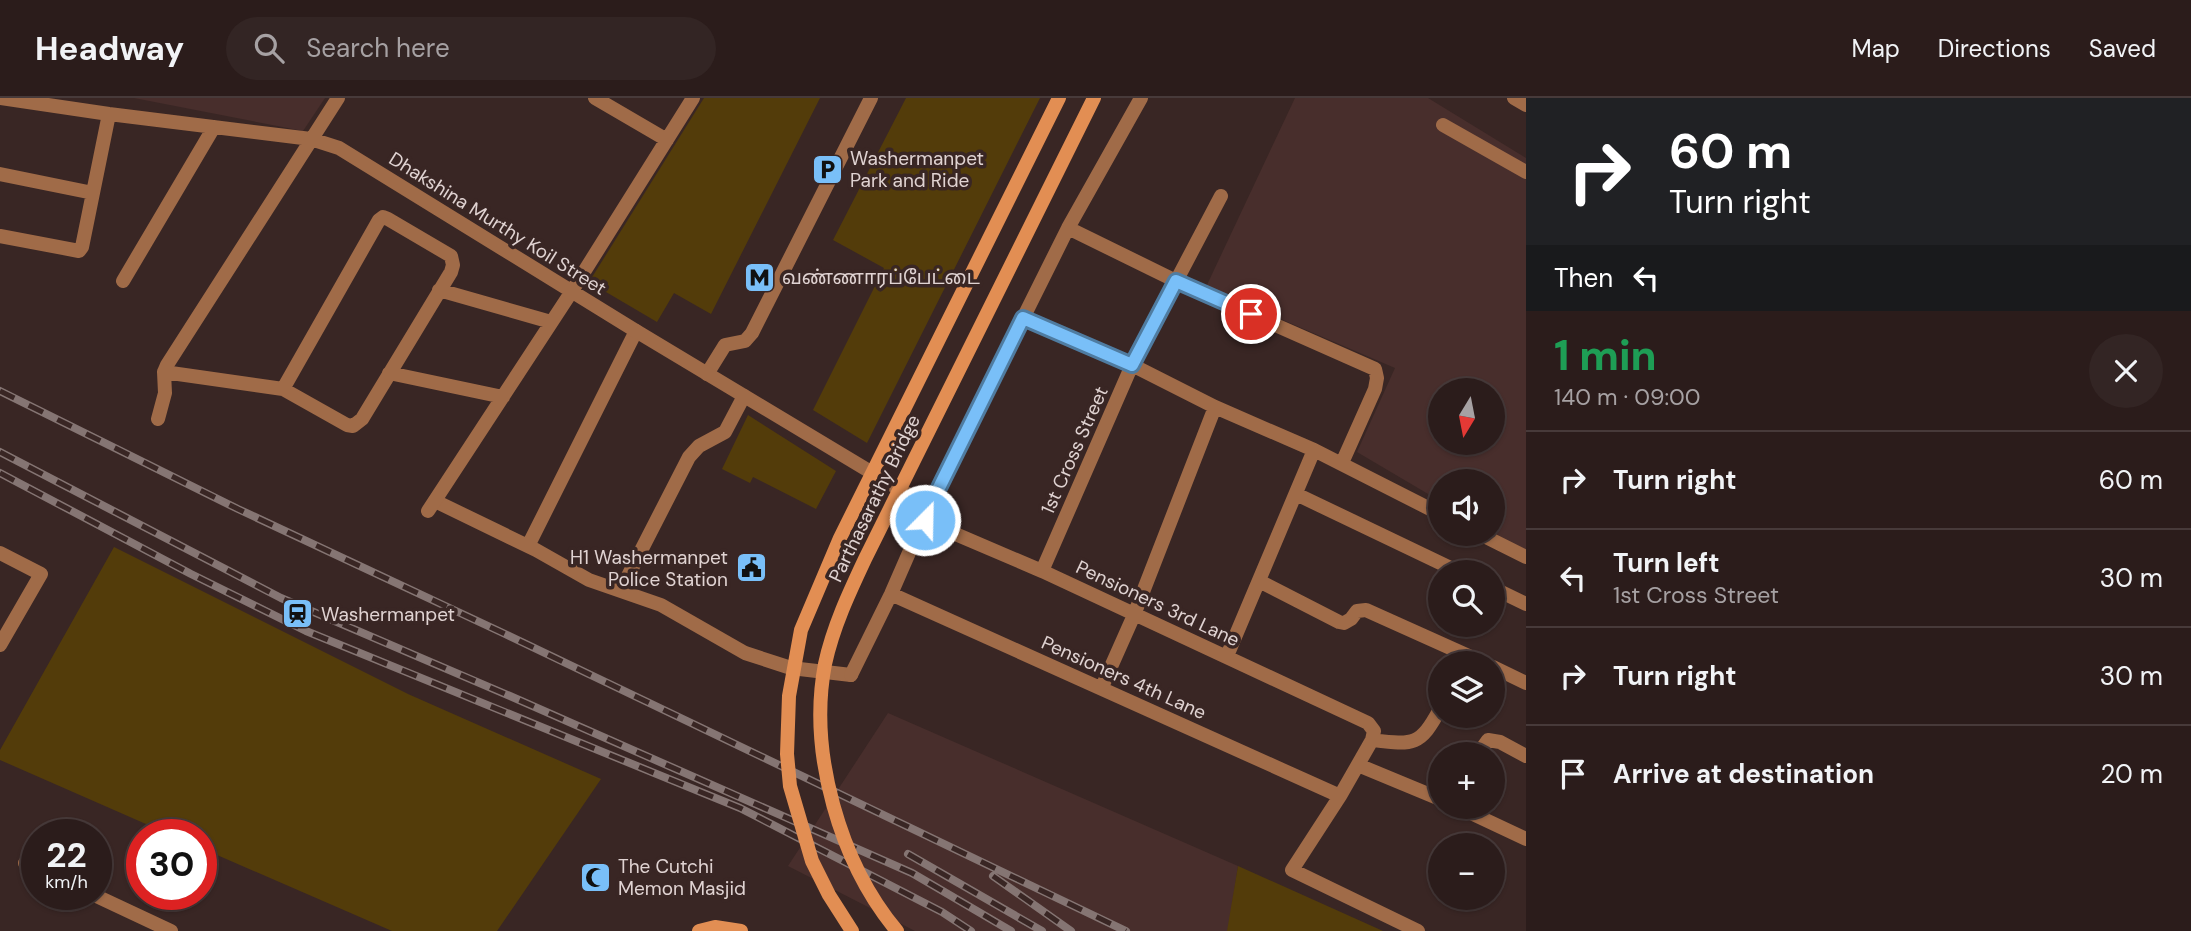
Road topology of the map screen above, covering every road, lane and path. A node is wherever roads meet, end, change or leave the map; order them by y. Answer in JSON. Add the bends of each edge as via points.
{"nodes":[{"id":1,"x":1,"y":98,"type":"edge"},
{"id":2,"x":338,"y":98,"type":"edge"},
{"id":3,"x":595,"y":98,"type":"edge"},
{"id":4,"x":693,"y":98,"type":"edge"},
{"id":5,"x":871,"y":98,"type":"edge"},
{"id":6,"x":1059,"y":98,"type":"edge"},
{"id":7,"x":1094,"y":98,"type":"edge"},
{"id":8,"x":1141,"y":98,"type":"edge"},
{"id":9,"x":1514,"y":98,"type":"edge"},
{"id":10,"x":1526,"y":105,"type":"edge"},
{"id":11,"x":109,"y":114,"type":"junction"},
{"id":12,"x":1443,"y":124,"type":"dead end"},
{"id":13,"x":214,"y":127,"type":"junction"},
{"id":14,"x":311,"y":139,"type":"junction"},
{"id":15,"x":667,"y":140,"type":"junction"},
{"id":16,"x":1526,"y":172,"type":"edge"},
{"id":17,"x":0,"y":174,"type":"edge"},
{"id":18,"x":93,"y":192,"type":"junction"},
{"id":19,"x":1221,"y":196,"type":"dead end"},
{"id":20,"x":1068,"y":228,"type":"junction"},
{"id":21,"x":0,"y":236,"type":"edge"},
{"id":22,"x":123,"y":281,"type":"dead end"},
{"id":23,"x":1176,"y":281,"type":"junction"},
{"id":24,"x":439,"y":290,"type":"junction"},
{"id":25,"x":572,"y":291,"type":"junction"},
{"id":26,"x":1023,"y":318,"type":"junction"},
{"id":27,"x":551,"y":322,"type":"junction"},
{"id":28,"x":636,"y":331,"type":"junction"},
{"id":29,"x":1132,"y":365,"type":"junction"},
{"id":30,"x":164,"y":372,"type":"junction"},
{"id":31,"x":389,"y":373,"type":"junction"},
{"id":32,"x":707,"y":374,"type":"junction"},
{"id":33,"x":283,"y":389,"type":"junction"},
{"id":34,"x":744,"y":396,"type":"junction"},
{"id":35,"x":503,"y":397,"type":"junction"},
{"id":36,"x":1215,"y":407,"type":"junction"},
{"id":37,"x":158,"y":419,"type":"dead end"},
{"id":38,"x":1314,"y":450,"type":"junction"},
{"id":39,"x":1342,"y":463,"type":"junction"},
{"id":40,"x":1296,"y":494,"type":"junction"},
{"id":41,"x":1428,"y":507,"type":"edge"},
{"id":42,"x":927,"y":514,"type":"junction"},
{"id":43,"x":528,"y":546,"type":"junction"},
{"id":44,"x":1504,"y":546,"type":"edge"},
{"id":45,"x":0,"y":553,"type":"edge"},
{"id":46,"x":1526,"y":557,"type":"edge"},
{"id":47,"x":1434,"y":560,"type":"edge"},
{"id":48,"x":1042,"y":571,"type":"junction"},
{"id":49,"x":628,"y":576,"type":"dead end"},
{"id":50,"x":1259,"y":581,"type":"junction"},
{"id":51,"x":891,"y":594,"type":"junction"},
{"id":52,"x":1505,"y":594,"type":"edge"},
{"id":53,"x":1526,"y":604,"type":"edge"},
{"id":54,"x":1134,"y":615,"type":"junction"},
{"id":55,"x":0,"y":645,"type":"edge"},
{"id":56,"x":1457,"y":651,"type":"edge"},
{"id":57,"x":1227,"y":656,"type":"junction"},
{"id":58,"x":1505,"y":673,"type":"edge"},
{"id":59,"x":1526,"y":683,"type":"edge"},
{"id":60,"x":1102,"y":687,"type":"junction"},
{"id":61,"x":1430,"y":728,"type":"edge"},
{"id":62,"x":1372,"y":733,"type":"junction"},
{"id":63,"x":1505,"y":746,"type":"edge"},
{"id":64,"x":1526,"y":756,"type":"edge"},
{"id":65,"x":1358,"y":765,"type":"junction"},
{"id":66,"x":1428,"y":794,"type":"edge"},
{"id":67,"x":1340,"y":796,"type":"junction"},
{"id":68,"x":1484,"y":819,"type":"edge"},
{"id":69,"x":1526,"y":838,"type":"edge"},
{"id":70,"x":112,"y":903,"type":"edge"},
{"id":71,"x":171,"y":931,"type":"edge"},
{"id":72,"x":699,"y":931,"type":"edge"},
{"id":73,"x":741,"y":931,"type":"edge"},
{"id":74,"x":852,"y":931,"type":"edge"},
{"id":75,"x":897,"y":931,"type":"edge"},
{"id":76,"x":1418,"y":931,"type":"edge"}],
"edges":[{"from":1,"to":11,"type":"street","name":"Dhakshina Murthy Koil Street"},
{"from":2,"to":14,"type":"street"},
{"from":3,"to":15,"type":"street"},
{"from":4,"to":15,"type":"street"},
{"from":5,"to":32,"type":"street","via":[[752,333],[745,341],[725,345]]},
{"from":6,"to":74,"type":"main road","name":"Parthasarathy Bridge","bridge":true,"via":[[851,515],[801,630],[789,696],[790,786],[812,861]]},
{"from":7,"to":75,"type":"main road","name":"Parthasarathy Bridge","bridge":true,"via":[[865,559],[842,609],[825,666],[821,735],[836,810],[853,859]]},
{"from":8,"to":20,"type":"street"},
{"from":9,"to":10,"type":"street"},
{"from":11,"to":13,"type":"street","name":"Dhakshina Murthy Koil Street"},
{"from":11,"to":18,"type":"street"},
{"from":12,"to":16,"type":"street"},
{"from":13,"to":14,"type":"street","name":"Dhakshina Murthy Koil Street"},
{"from":13,"to":22,"type":"street"},
{"from":14,"to":25,"type":"street","name":"Dhakshina Murthy Koil Street","via":[[356,157]]},
{"from":14,"to":30,"type":"street"},
{"from":15,"to":25,"type":"street"},
{"from":17,"to":18,"type":"street"},
{"from":18,"to":21,"type":"street","via":[[79,251]]},
{"from":19,"to":23,"type":"street","name":"1st Cross Street"},
{"from":20,"to":23,"type":"street"},
{"from":20,"to":26,"type":"street"},
{"from":23,"to":29,"type":"street","name":"1st Cross Street"},
{"from":23,"to":39,"type":"street","via":[[1375,369],[1375,389]]},
{"from":24,"to":27,"type":"street"},
{"from":24,"to":31,"type":"street"},
{"from":24,"to":33,"type":"street","via":[[453,265],[451,256],[383,217]]},
{"from":25,"to":27,"type":"street"},
{"from":25,"to":28,"type":"street","name":"Dhakshina Murthy Koil Street"},
{"from":26,"to":29,"type":"street"},
{"from":26,"to":42,"type":"street"},
{"from":27,"to":35,"type":"street"},
{"from":28,"to":32,"type":"street","name":"Dhakshina Murthy Koil Street"},
{"from":28,"to":43,"type":"street"},
{"from":29,"to":36,"type":"street"},
{"from":29,"to":48,"type":"street","name":"1st Cross Street"},
{"from":30,"to":33,"type":"street"},
{"from":30,"to":37,"type":"street","via":[[165,393]]},
{"from":31,"to":33,"type":"street","via":[[362,419],[353,426]]},
{"from":31,"to":35,"type":"street"},
{"from":32,"to":34,"type":"street","name":"Dhakshina Murthy Koil Street"},
{"from":34,"to":42,"type":"street","name":"Dhakshina Murthy Koil Street"},
{"from":34,"to":49,"type":"street","via":[[725,432],[699,446],[688,459]]},
{"from":35,"to":43,"type":"street","via":[[431,506]]},
{"from":36,"to":38,"type":"street"},
{"from":36,"to":54,"type":"street"},
{"from":38,"to":39,"type":"street"},
{"from":38,"to":40,"type":"street"},
{"from":39,"to":41,"type":"street"},
{"from":40,"to":47,"type":"street"},
{"from":40,"to":50,"type":"street"},
{"from":42,"to":48,"type":"street","name":"Pensioners 3rd Lane"},
{"from":42,"to":51,"type":"street"},
{"from":43,"to":51,"type":"street","via":[[589,580],[661,605],[745,653],[791,668],[851,675]]},
{"from":44,"to":46,"type":"street"},
{"from":45,"to":55,"type":"street","via":[[41,574]]},
{"from":48,"to":54,"type":"street","name":"Pensioners 3rd Lane"},
{"from":50,"to":56,"type":"street","via":[[1339,622],[1366,610]]},
{"from":50,"to":57,"type":"street"},
{"from":51,"to":60,"type":"street","name":"Pensioners 4th Lane"},
{"from":52,"to":53,"type":"street"},
{"from":54,"to":57,"type":"street","name":"Pensioners 3rd Lane"},
{"from":54,"to":60,"type":"street"},
{"from":57,"to":62,"type":"street","name":"Pensioners 3rd Lane"},
{"from":58,"to":59,"type":"street"},
{"from":60,"to":67,"type":"street","name":"Pensioners 4th Lane"},
{"from":61,"to":62,"type":"street","via":[[1409,742],[1396,743]]},
{"from":62,"to":65,"type":"street"},
{"from":63,"to":64,"type":"street"},
{"from":65,"to":66,"type":"street"},
{"from":65,"to":67,"type":"street"},
{"from":67,"to":76,"type":"street","via":[[1292,870]]},
{"from":68,"to":69,"type":"street"},
{"from":70,"to":71,"type":"street"},
{"from":72,"to":73,"type":"main road","via":[[715,927]]}]}
